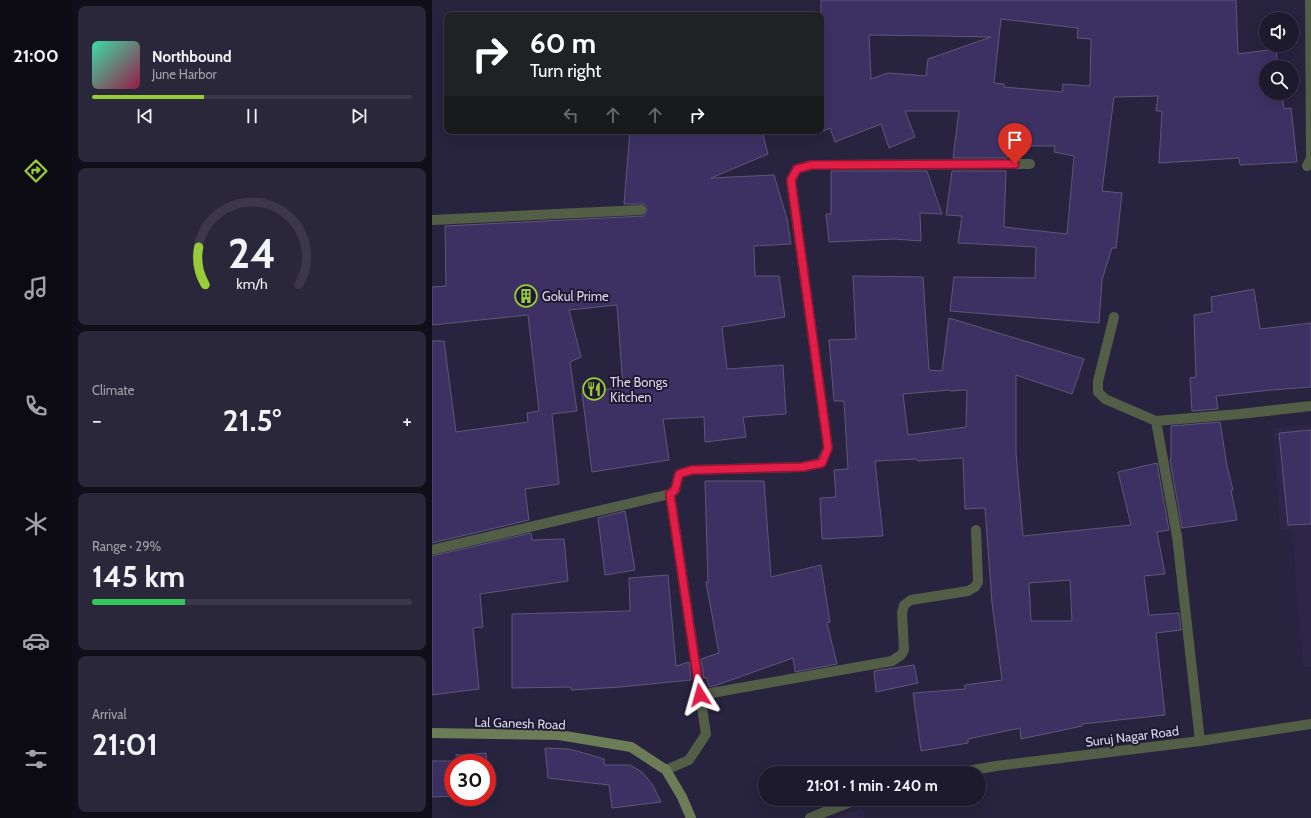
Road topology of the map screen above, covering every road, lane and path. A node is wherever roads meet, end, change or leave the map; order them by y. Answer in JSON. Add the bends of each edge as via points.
{"nodes":[{"id":1,"x":1310,"y":0,"type":"edge"},
{"id":2,"x":1030,"y":164,"type":"dead end"},
{"id":3,"x":1307,"y":166,"type":"dead end"},
{"id":4,"x":640,"y":210,"type":"dead end"},
{"id":5,"x":432,"y":220,"type":"edge"},
{"id":6,"x":1114,"y":317,"type":"dead end"},
{"id":7,"x":1311,"y":406,"type":"edge"},
{"id":8,"x":1156,"y":421,"type":"junction"},
{"id":9,"x":670,"y":494,"type":"junction"},
{"id":10,"x":976,"y":530,"type":"dead end"},
{"id":11,"x":432,"y":550,"type":"edge"},
{"id":12,"x":700,"y":695,"type":"junction"},
{"id":13,"x":1311,"y":724,"type":"edge"},
{"id":14,"x":432,"y":734,"type":"edge"},
{"id":15,"x":1200,"y":741,"type":"junction"},
{"id":16,"x":986,"y":768,"type":"edge"},
{"id":17,"x":666,"y":770,"type":"junction"},
{"id":18,"x":840,"y":806,"type":"edge"},
{"id":19,"x":691,"y":818,"type":"edge"},
{"id":20,"x":810,"y":818,"type":"edge"}],
"edges":[{"from":1,"to":3,"type":"street","via":[[1311,158]]},
{"from":2,"to":9,"type":"street","via":[[811,165],[797,169],[791,180],[828,448],[822,463],[802,467],[692,470],[679,474],[675,490]]},
{"from":4,"to":5,"type":"street"},
{"from":6,"to":8,"type":"street","via":[[1098,381],[1098,392],[1105,399]]},
{"from":7,"to":8,"type":"street"},
{"from":8,"to":15,"type":"street","via":[[1177,536]]},
{"from":9,"to":11,"type":"street"},
{"from":9,"to":12,"type":"street"},
{"from":10,"to":12,"type":"street","via":[[978,582],[968,591],[911,600],[904,606],[904,650],[892,661]]},
{"from":12,"to":17,"type":"street","via":[[706,734],[689,760]]},
{"from":13,"to":15,"type":"street","name":"Suruj Nagar Road"},
{"from":14,"to":17,"type":"main road","name":"Lal Ganesh Road","via":[[559,735],[630,747]]},
{"from":15,"to":16,"type":"street","name":"Suruj Nagar Road"},
{"from":17,"to":19,"type":"main road","name":"Lal Ganesh Road"},
{"from":18,"to":20,"type":"street"}]}
